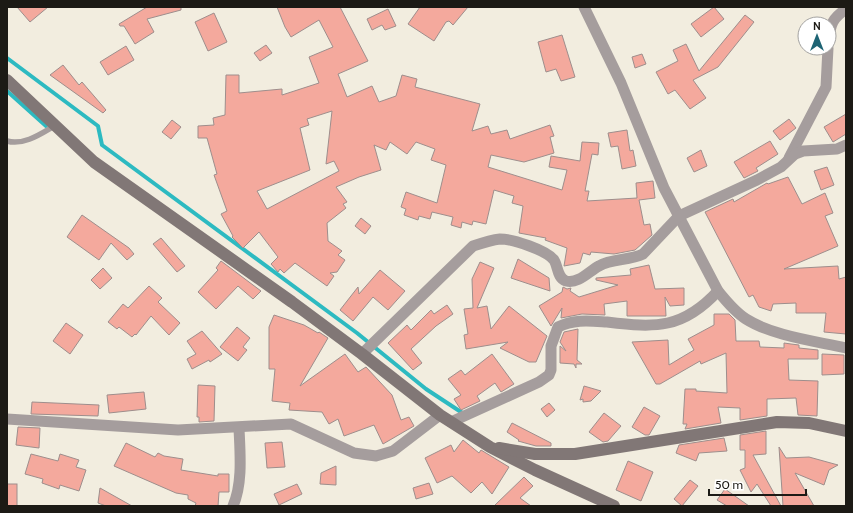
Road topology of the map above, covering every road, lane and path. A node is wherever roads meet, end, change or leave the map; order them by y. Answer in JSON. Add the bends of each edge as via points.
{"nodes":[{"id":1,"x":584,"y":7,"type":"edge"},
{"id":2,"x":846,"y":9,"type":"edge"},
{"id":3,"x":835,"y":16,"type":"edge"},
{"id":4,"x":828,"y":56,"type":"edge"},
{"id":5,"x":7,"y":80,"type":"edge"},
{"id":6,"x":56,"y":125,"type":"junction"},
{"id":7,"x":7,"y":141,"type":"edge"},
{"id":8,"x":846,"y":145,"type":"edge"},
{"id":9,"x":788,"y":159,"type":"junction"},
{"id":10,"x":679,"y":216,"type":"junction"},
{"id":11,"x":718,"y":291,"type":"junction"},
{"id":12,"x":846,"y":348,"type":"edge"},
{"id":13,"x":362,"y":354,"type":"junction"},
{"id":14,"x":440,"y":415,"type":"junction"},
{"id":15,"x":7,"y":419,"type":"edge"},
{"id":16,"x":451,"y":422,"type":"junction"},
{"id":17,"x":239,"y":428,"type":"junction"},
{"id":18,"x":846,"y":431,"type":"edge"},
{"id":19,"x":490,"y":447,"type":"junction"},
{"id":20,"x":233,"y":506,"type":"edge"},
{"id":21,"x":614,"y":506,"type":"edge"}],
"edges":[{"from":1,"to":10,"type":"street","via":[[621,83],[664,188]]},
{"from":2,"to":3,"type":"street"},
{"from":4,"to":9,"type":"street","via":[[826,87]]},
{"from":5,"to":6,"type":"main road"},
{"from":6,"to":7,"type":"lane","via":[[38,136],[15,143]]},
{"from":6,"to":13,"type":"main road","via":[[94,162]]},
{"from":8,"to":9,"type":"street","via":[[838,149],[803,151]]},
{"from":9,"to":10,"type":"street","via":[[781,167],[757,180]]},
{"from":10,"to":11,"type":"street"},
{"from":10,"to":13,"type":"street","via":[[643,254],[605,263],[574,281],[561,278],[549,256],[511,240],[489,241],[473,246]]},
{"from":11,"to":12,"type":"street","via":[[746,320],[772,331]]},
{"from":11,"to":16,"type":"street","via":[[704,306],[672,323],[639,326],[584,321],[558,327],[551,346],[549,375],[528,388]]},
{"from":13,"to":14,"type":"main road"},
{"from":14,"to":16,"type":"main road"},
{"from":14,"to":17,"type":"street","via":[[393,451],[376,456],[354,453],[291,424]]},
{"from":15,"to":17,"type":"street","via":[[178,430]]},
{"from":16,"to":19,"type":"main road"},
{"from":17,"to":20,"type":"street","via":[[240,470]]},
{"from":18,"to":19,"type":"main road","via":[[809,423],[776,422],[575,454],[535,454]]},
{"from":19,"to":21,"type":"main road"}]}
